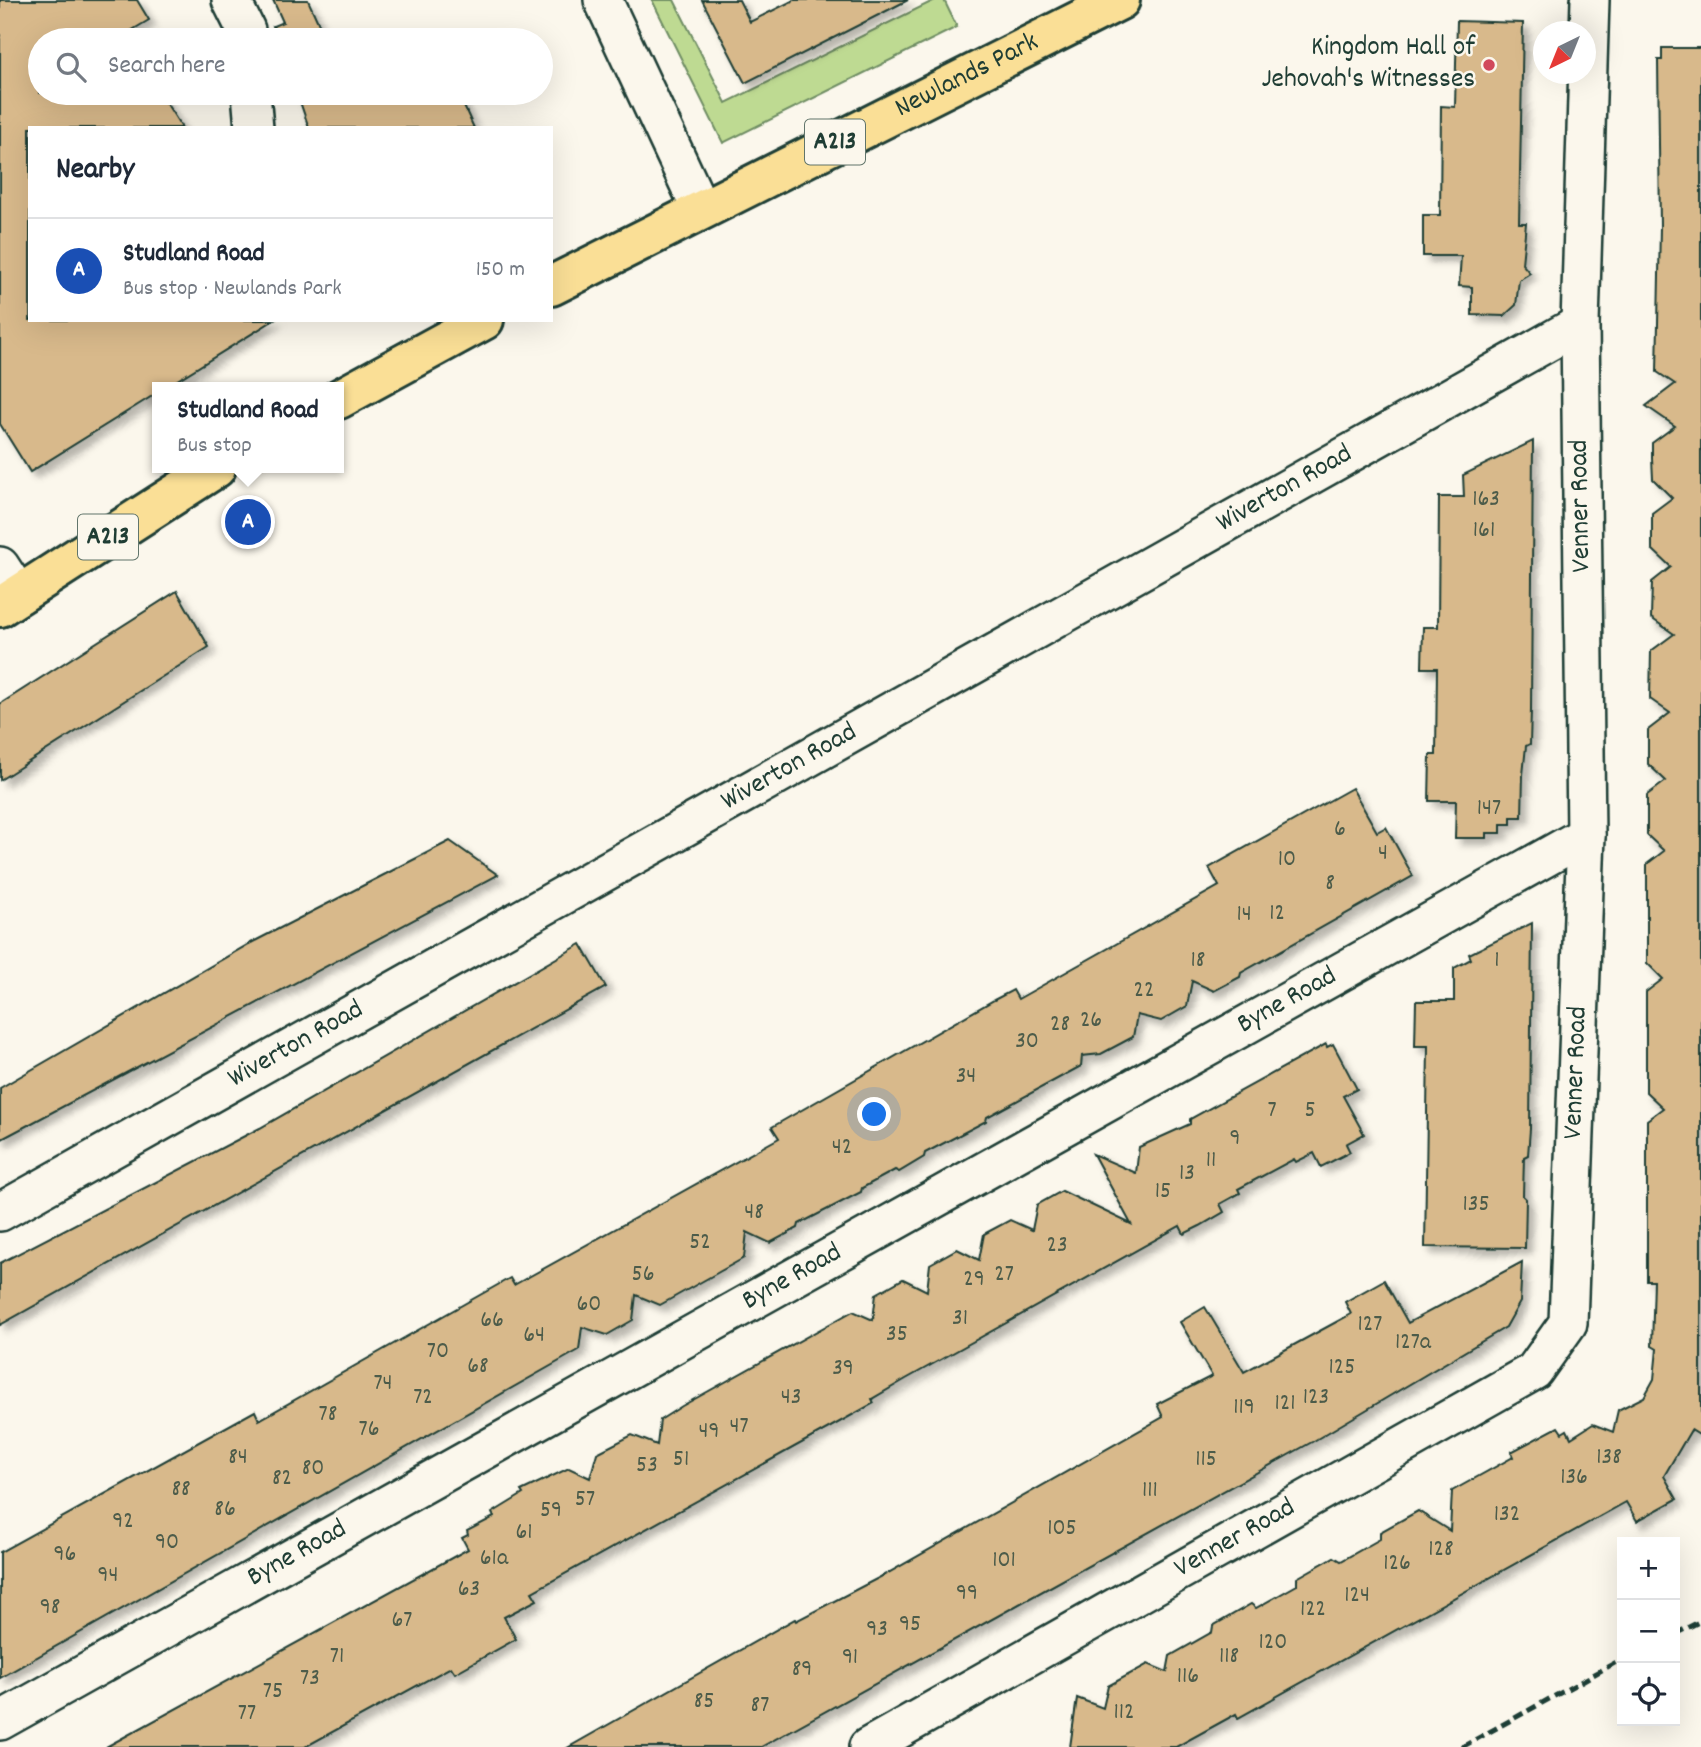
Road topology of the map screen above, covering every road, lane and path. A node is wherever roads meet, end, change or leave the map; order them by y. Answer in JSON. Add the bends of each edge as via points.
{"nodes":[{"id":1,"x":231,"y":0,"type":"edge"},
{"id":2,"x":603,"y":0,"type":"edge"},
{"id":3,"x":1120,"y":0,"type":"edge"},
{"id":4,"x":1590,"y":0,"type":"edge"},
{"id":5,"x":245,"y":28,"type":"edge"},
{"id":6,"x":252,"y":105,"type":"edge"},
{"id":7,"x":254,"y":126,"type":"edge"},
{"id":8,"x":701,"y":210,"type":"junction"},
{"id":9,"x":553,"y":285,"type":"edge"},
{"id":10,"x":475,"y":322,"type":"edge"},
{"id":11,"x":1580,"y":324,"type":"junction"},
{"id":12,"x":440,"y":330,"type":"edge"},
{"id":13,"x":344,"y":396,"type":"edge"},
{"id":14,"x":207,"y":473,"type":"edge"},
{"id":15,"x":6,"y":589,"type":"edge"},
{"id":16,"x":1586,"y":835,"type":"junction"},
{"id":17,"x":0,"y":1212,"type":"edge"},
{"id":18,"x":0,"y":1721,"type":"edge"},
{"id":19,"x":868,"y":1747,"type":"edge"}],
"edges":[{"from":1,"to":5,"type":"street"},
{"from":2,"to":8,"type":"street"},
{"from":3,"to":8,"type":"main road","name":"Newlands Park","number":"A213"},
{"from":4,"to":11,"type":"street","name":"Venner Road"},
{"from":6,"to":7,"type":"street"},
{"from":8,"to":9,"type":"main road","name":"Newlands Park","number":"A213"},
{"from":10,"to":12,"type":"main road"},
{"from":11,"to":16,"type":"street","name":"Venner Road"},
{"from":11,"to":17,"type":"street","name":"Wiverton Road"},
{"from":12,"to":13,"type":"main road"},
{"from":14,"to":15,"type":"main road","number":"A213"},
{"from":16,"to":18,"type":"street","name":"Byne Road"},
{"from":16,"to":19,"type":"street","name":"Venner Road","via":[[1568,1322],[1534,1371]]}]}
